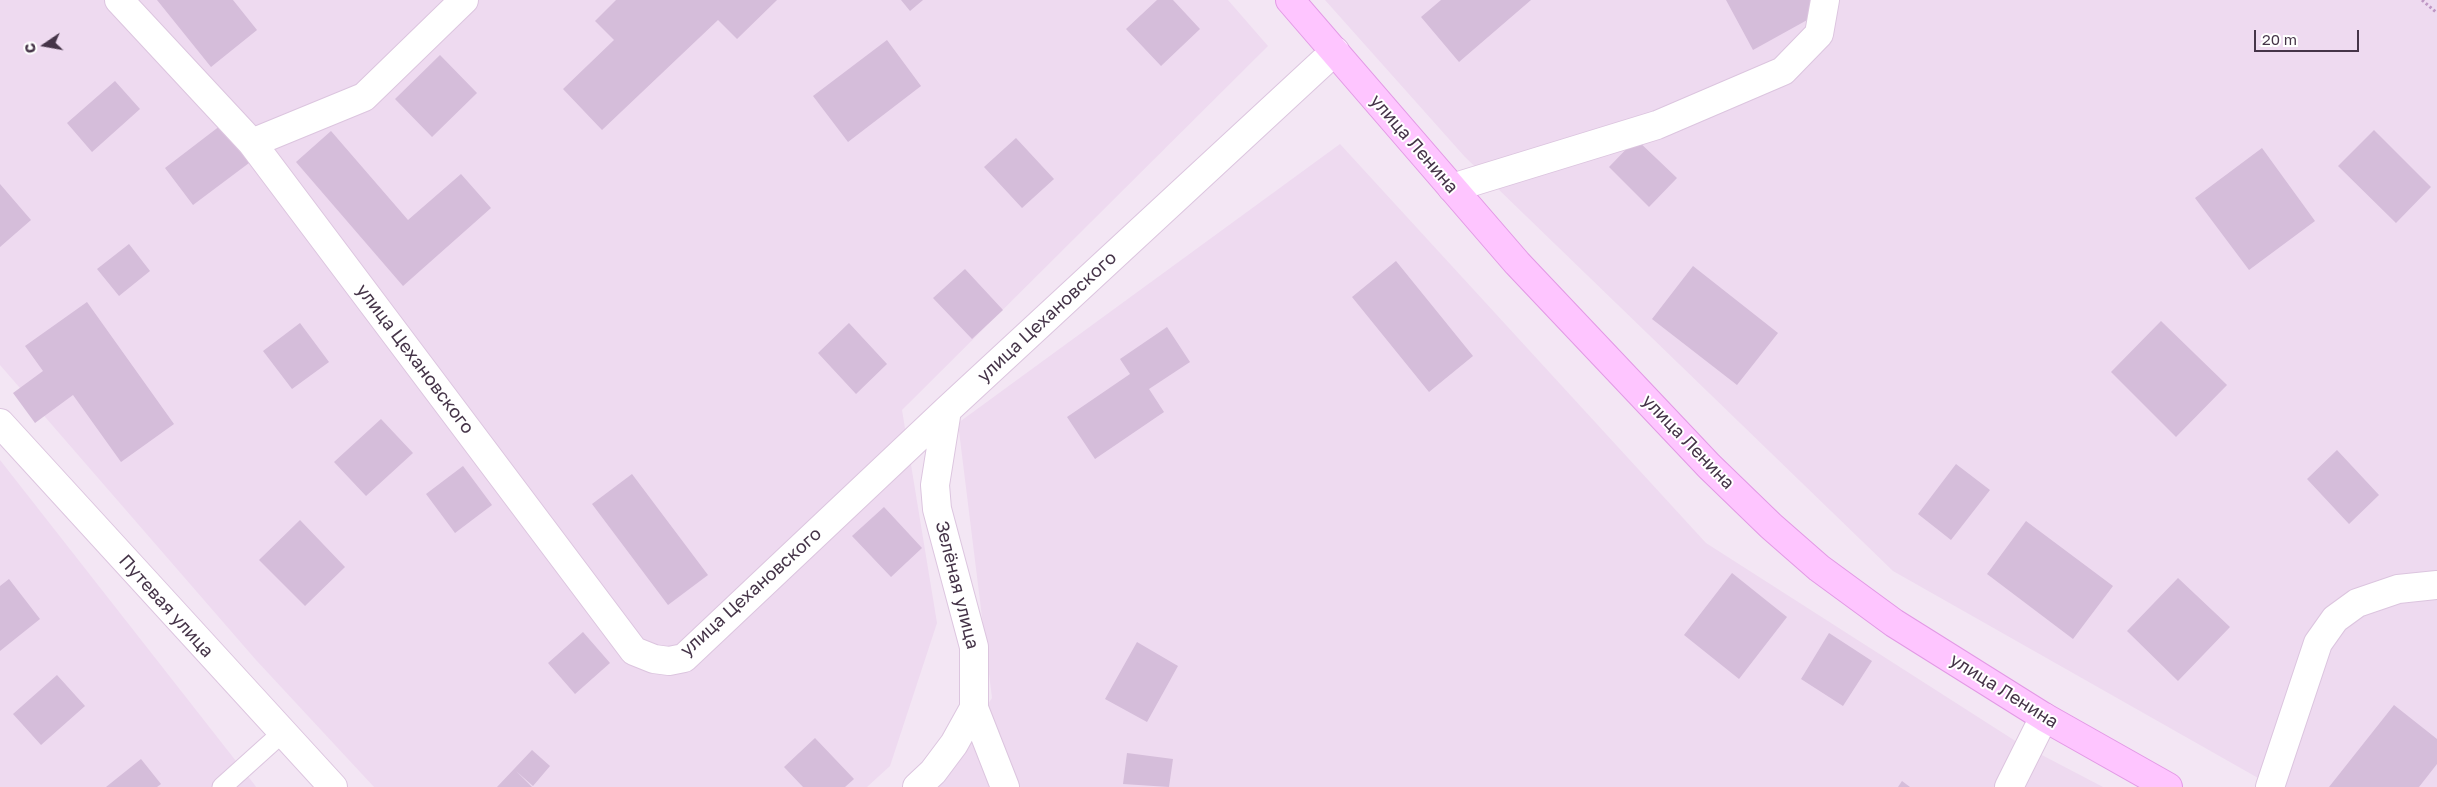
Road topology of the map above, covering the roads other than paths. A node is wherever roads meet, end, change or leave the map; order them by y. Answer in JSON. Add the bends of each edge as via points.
{"nodes":[{"id":1,"x":119,"y":0,"type":"edge"},
{"id":2,"x":464,"y":0,"type":"edge"},
{"id":3,"x":1290,"y":0,"type":"edge"},
{"id":4,"x":1826,"y":0,"type":"edge"},
{"id":5,"x":1335,"y":51,"type":"junction"},
{"id":6,"x":252,"y":143,"type":"junction"},
{"id":7,"x":1452,"y":188,"type":"junction"},
{"id":8,"x":947,"y":410,"type":"junction"},
{"id":9,"x":0,"y":423,"type":"edge"},
{"id":10,"x":2437,"y":585,"type":"edge"},
{"id":11,"x":974,"y":708,"type":"junction"},
{"id":12,"x":2044,"y":717,"type":"junction"},
{"id":13,"x":282,"y":733,"type":"junction"},
{"id":14,"x":222,"y":787,"type":"edge"},
{"id":15,"x":333,"y":787,"type":"edge"},
{"id":16,"x":917,"y":787,"type":"edge"},
{"id":17,"x":1005,"y":787,"type":"edge"},
{"id":18,"x":2009,"y":787,"type":"edge"},
{"id":19,"x":2168,"y":787,"type":"edge"},
{"id":20,"x":2270,"y":787,"type":"edge"}],
"edges":[{"from":1,"to":6,"type":"street","name":"улица Цехановского"},
{"from":2,"to":6,"type":"street","via":[[364,97]]},
{"from":3,"to":5,"type":"street","name":"улица Ленина"},
{"from":4,"to":7,"type":"street","via":[[1819,34],[1783,71],[1657,124]]},
{"from":5,"to":7,"type":"street","name":"улица Ленина"},
{"from":5,"to":8,"type":"street","name":"улица Цехановского"},
{"from":6,"to":8,"type":"street","name":"улица Цехановского","via":[[634,651],[654,659],[684,658]]},
{"from":7,"to":12,"type":"street","name":"улица Ленина","via":[[1538,285],[1709,466],[1771,526],[1819,568],[1894,623]]},
{"from":8,"to":11,"type":"street","name":"Зелёная улица","via":[[937,466],[937,501],[974,646]]},
{"from":9,"to":13,"type":"street","name":"Путевая улица"},
{"from":10,"to":20,"type":"street","via":[[2398,589],[2357,603],[2335,619],[2318,643]]},
{"from":11,"to":16,"type":"street","via":[[954,744]]},
{"from":11,"to":17,"type":"street","name":"Зелёная улица"},
{"from":12,"to":18,"type":"street"},
{"from":12,"to":19,"type":"street","name":"улица Ленина"},
{"from":13,"to":14,"type":"lane"},
{"from":13,"to":15,"type":"street","name":"Путевая улица"}]}
